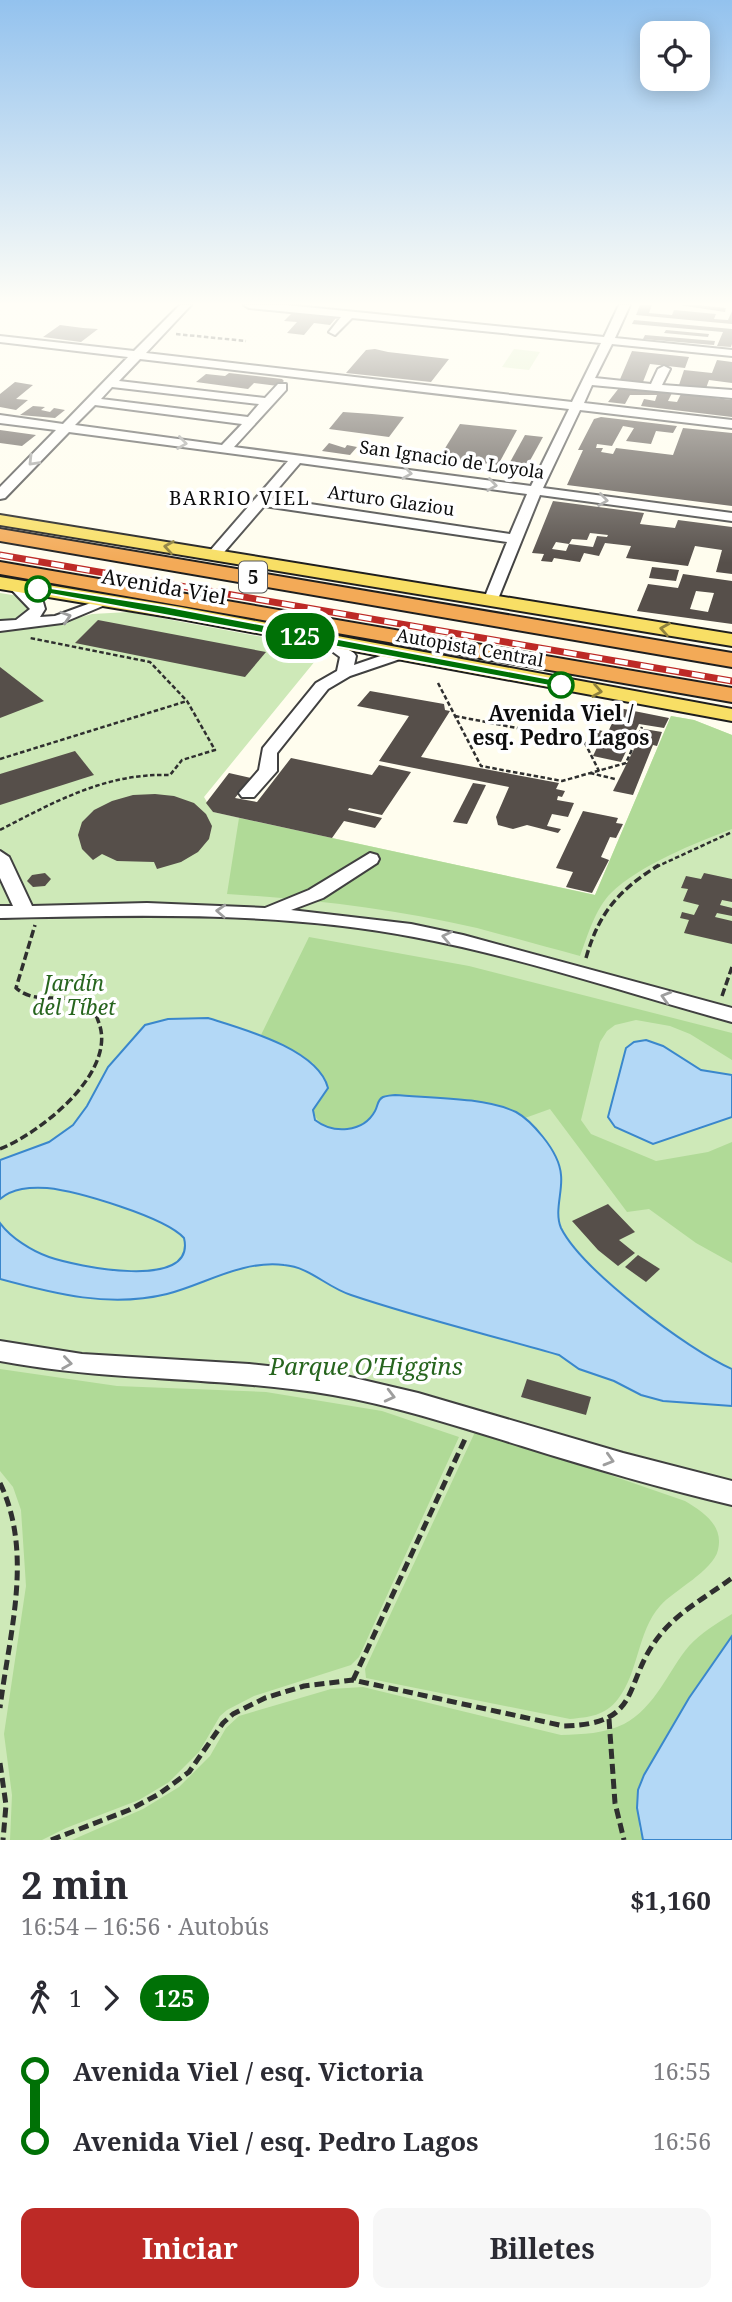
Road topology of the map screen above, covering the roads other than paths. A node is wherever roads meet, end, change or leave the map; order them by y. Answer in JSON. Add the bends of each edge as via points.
{"nodes":[{"id":1,"x":102,"y":391,"type":"edge"},
{"id":2,"x":176,"y":391,"type":"edge"},
{"id":3,"x":279,"y":391,"type":"edge"},
{"id":4,"x":446,"y":391,"type":"edge"},
{"id":5,"x":584,"y":391,"type":"edge"},
{"id":6,"x":684,"y":391,"type":"edge"},
{"id":7,"x":732,"y":394,"type":"edge"},
{"id":8,"x":92,"y":401,"type":"junction"},
{"id":9,"x":269,"y":402,"type":"junction"},
{"id":10,"x":577,"y":406,"type":"junction"},
{"id":11,"x":25,"y":407,"type":"dead end"},
{"id":12,"x":4,"y":419,"type":"edge"},
{"id":13,"x":251,"y":421,"type":"junction"},
{"id":14,"x":732,"y":424,"type":"edge"},
{"id":15,"x":66,"y":427,"type":"junction"},
{"id":16,"x":225,"y":449,"type":"junction"},
{"id":17,"x":297,"y":458,"type":"junction"},
{"id":18,"x":535,"y":491,"type":"junction"},
{"id":19,"x":0,"y":495,"type":"edge"},
{"id":20,"x":260,"y":501,"type":"junction"},
{"id":21,"x":732,"y":517,"type":"edge"},
{"id":22,"x":0,"y":520,"type":"edge"},
{"id":23,"x":0,"y":536,"type":"edge"},
{"id":24,"x":515,"y":539,"type":"junction"},
{"id":25,"x":214,"y":555,"type":"junction"},
{"id":26,"x":333,"y":575,"type":"junction"},
{"id":27,"x":5,"y":579,"type":"edge"},
{"id":28,"x":491,"y":599,"type":"junction"},
{"id":29,"x":110,"y":600,"type":"junction"},
{"id":30,"x":0,"y":626,"type":"edge"},
{"id":31,"x":23,"y":631,"type":"junction"},
{"id":32,"x":732,"y":640,"type":"edge"},
{"id":33,"x":326,"y":641,"type":"junction"},
{"id":34,"x":671,"y":650,"type":"junction"},
{"id":35,"x":404,"y":656,"type":"junction"},
{"id":36,"x":732,"y":660,"type":"edge"},
{"id":37,"x":344,"y":673,"type":"junction"},
{"id":38,"x":367,"y":676,"type":"dead end"},
{"id":39,"x":630,"y":677,"type":"junction"},
{"id":40,"x":732,"y":695,"type":"edge"},
{"id":41,"x":687,"y":707,"type":"junction"},
{"id":42,"x":732,"y":715,"type":"edge"},
{"id":43,"x":732,"y":727,"type":"edge"},
{"id":44,"x":248,"y":793,"type":"dead end"},
{"id":45,"x":0,"y":857,"type":"edge"},
{"id":46,"x":370,"y":859,"type":"dead end"},
{"id":47,"x":0,"y":912,"type":"edge"},
{"id":48,"x":33,"y":912,"type":"junction"},
{"id":49,"x":255,"y":913,"type":"junction"},
{"id":50,"x":724,"y":1013,"type":"edge"},
{"id":51,"x":0,"y":1351,"type":"edge"},
{"id":52,"x":732,"y":1493,"type":"edge"}],
"edges":[{"from":1,"to":8,"type":"street"},
{"from":2,"to":9,"type":"street"},
{"from":3,"to":9,"type":"street"},
{"from":4,"to":10,"type":"street"},
{"from":5,"to":10,"type":"street"},
{"from":6,"to":7,"type":"street"},
{"from":8,"to":13,"type":"street"},
{"from":8,"to":15,"type":"street"},
{"from":9,"to":13,"type":"street"},
{"from":10,"to":14,"type":"street"},
{"from":10,"to":18,"type":"street"},
{"from":11,"to":12,"type":"street"},
{"from":12,"to":15,"type":"street","name":"San Ignacio de Loyola"},
{"from":13,"to":16,"type":"street"},
{"from":15,"to":16,"type":"street","name":"San Ignacio de Loyola","one_way":true},
{"from":15,"to":19,"type":"street","one_way":true},
{"from":16,"to":17,"type":"street","name":"San Ignacio de Loyola"},
{"from":17,"to":18,"type":"street","name":"San Ignacio de Loyola","one_way":true},
{"from":17,"to":20,"type":"street"},
{"from":18,"to":21,"type":"street","name":"San Ignacio de Loyola","one_way":true},
{"from":18,"to":24,"type":"street"},
{"from":20,"to":24,"type":"street","name":"Arturo Glaziou"},
{"from":20,"to":25,"type":"street"},
{"from":25,"to":22,"type":"main road","name":"Avenida Viel","one_way":true},
{"from":23,"to":34,"type":"highway","name":"Autopista Central","number":"5"},
{"from":24,"to":28,"type":"street"},
{"from":25,"to":26,"type":"main road","name":"Avenida Viel"},
{"from":26,"to":28,"type":"main road","name":"Avenida Viel"},
{"from":26,"to":34,"type":"highway","via":[[555,620]]},
{"from":27,"to":29,"type":"main road","name":"Avenida Viel"},
{"from":27,"to":31,"type":"street","via":[[38,605]]},
{"from":27,"to":39,"type":"highway","name":"Autopista Central","number":"5"},
{"from":32,"to":28,"type":"main road","name":"Avenida Viel","one_way":true},
{"from":31,"to":29,"type":"street","one_way":true},
{"from":29,"to":33,"type":"main road","name":"Avenida Viel"},
{"from":30,"to":31,"type":"lane"},
{"from":33,"to":35,"type":"main road","name":"Avenida Viel"},
{"from":33,"to":37,"type":"street","via":[[348,656]]},
{"from":34,"to":36,"type":"highway","name":"Autopista Central","number":"5"},
{"from":35,"to":37,"type":"street"},
{"from":35,"to":39,"type":"highway"},
{"from":35,"to":41,"type":"main road","name":"Avenida Viel","one_way":true},
{"from":37,"to":38,"type":"street"},
{"from":37,"to":44,"type":"street","via":[[315,694],[269,752],[268,771]]},
{"from":39,"to":40,"type":"highway","name":"Autopista Central","number":"5"},
{"from":41,"to":42,"type":"main road","name":"Avenida Viel"},
{"from":41,"to":43,"type":"main road"},
{"from":45,"to":48,"type":"street"},
{"from":46,"to":49,"type":"lane","via":[[301,902]]},
{"from":47,"to":48,"type":"street"},
{"from":49,"to":48,"type":"street","one_way":true,"via":[[147,909]]},
{"from":50,"to":49,"type":"street","one_way":true,"via":[[436,935]]},
{"from":51,"to":52,"type":"street","one_way":true,"via":[[78,1365],[330,1384],[381,1394]]}]}
